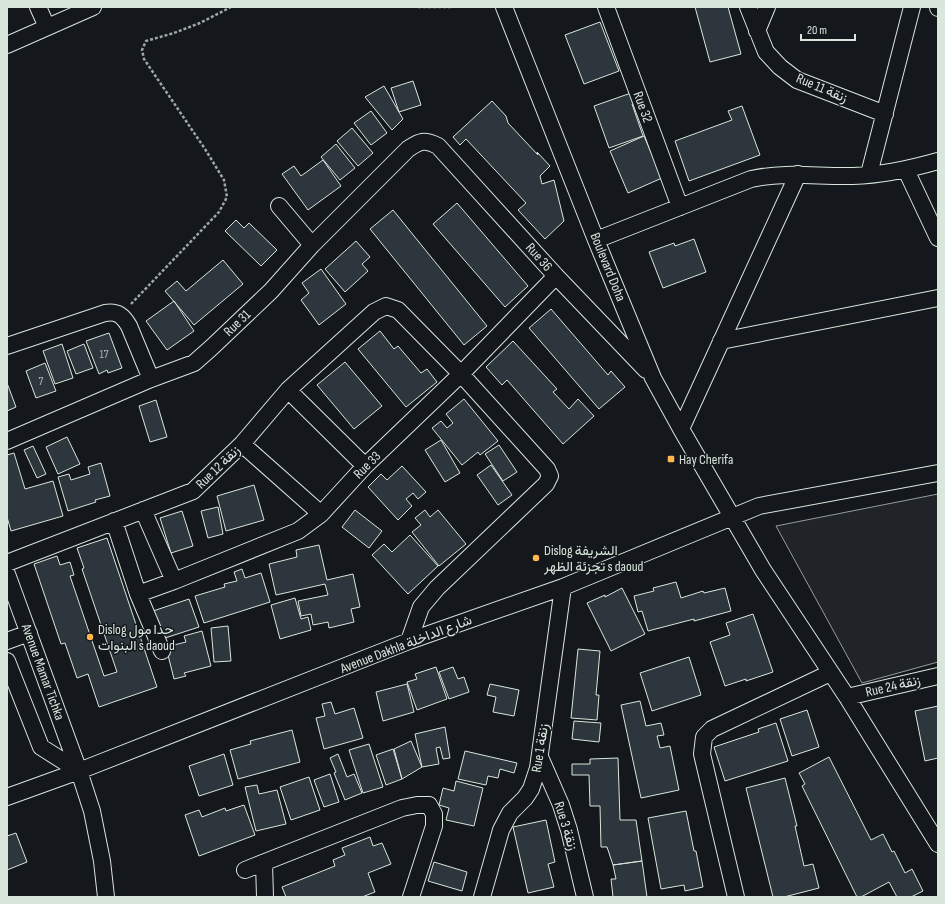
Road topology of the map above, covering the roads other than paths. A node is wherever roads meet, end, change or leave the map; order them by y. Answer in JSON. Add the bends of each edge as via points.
{"nodes":[{"id":1,"x":38,"y":7,"type":"edge"},
{"id":2,"x":93,"y":7,"type":"edge"},
{"id":3,"x":504,"y":7,"type":"edge"},
{"id":4,"x":606,"y":7,"type":"edge"},
{"id":5,"x":748,"y":7,"type":"edge"},
{"id":6,"x":767,"y":7,"type":"edge"},
{"id":7,"x":912,"y":7,"type":"edge"},
{"id":8,"x":47,"y":27,"type":"junction"},
{"id":9,"x":757,"y":31,"type":"junction"},
{"id":10,"x":7,"y":45,"type":"edge"},
{"id":11,"x":885,"y":114,"type":"junction"},
{"id":12,"x":424,"y":141,"type":"joint"},
{"id":13,"x":938,"y":161,"type":"edge"},
{"id":14,"x":906,"y":170,"type":"junction"},
{"id":15,"x":798,"y":174,"type":"junction"},
{"id":16,"x":869,"y":174,"type":"junction"},
{"id":17,"x":279,"y":206,"type":"dead end"},
{"id":18,"x":680,"y":207,"type":"junction"},
{"id":19,"x":938,"y":238,"type":"edge"},
{"id":20,"x":596,"y":240,"type":"junction"},
{"id":21,"x":312,"y":245,"type":"junction"},
{"id":22,"x":556,"y":276,"type":"junction"},
{"id":23,"x":938,"y":298,"type":"edge"},
{"id":24,"x":721,"y":341,"type":"junction"},
{"id":25,"x":7,"y":346,"type":"edge"},
{"id":26,"x":461,"y":374,"type":"junction"},
{"id":27,"x":653,"y":378,"type":"junction"},
{"id":28,"x":151,"y":379,"type":"junction"},
{"id":29,"x":288,"y":390,"type":"junction"},
{"id":30,"x":681,"y":428,"type":"junction"},
{"id":31,"x":7,"y":441,"type":"edge"},
{"id":32,"x":242,"y":444,"type":"junction"},
{"id":33,"x":365,"y":466,"type":"junction"},
{"id":34,"x":938,"y":473,"type":"edge"},
{"id":35,"x":143,"y":510,"type":"junction"},
{"id":36,"x":321,"y":514,"type":"junction"},
{"id":37,"x":733,"y":517,"type":"junction"},
{"id":38,"x":114,"y":521,"type":"junction"},
{"id":39,"x":7,"y":563,"type":"edge"},
{"id":40,"x":7,"y":574,"type":"edge"},
{"id":41,"x":174,"y":581,"type":"junction"},
{"id":42,"x":563,"y":587,"type":"junction"},
{"id":43,"x":138,"y":594,"type":"junction"},
{"id":44,"x":29,"y":633,"type":"junction"},
{"id":45,"x":7,"y":641,"type":"edge"},
{"id":46,"x":408,"y":641,"type":"junction"},
{"id":47,"x":162,"y":651,"type":"dead end"},
{"id":48,"x":7,"y":661,"type":"edge"},
{"id":49,"x":830,"y":673,"type":"junction"},
{"id":50,"x":938,"y":676,"type":"edge"},
{"id":51,"x":847,"y":697,"type":"junction"},
{"id":52,"x":540,"y":757,"type":"junction"},
{"id":53,"x":79,"y":771,"type":"junction"},
{"id":54,"x":7,"y":797,"type":"edge"},
{"id":55,"x":938,"y":844,"type":"edge"},
{"id":56,"x":264,"y":863,"type":"junction"},
{"id":57,"x":245,"y":870,"type":"dead end"},
{"id":58,"x":106,"y":897,"type":"edge"},
{"id":59,"x":265,"y":897,"type":"edge"},
{"id":60,"x":411,"y":897,"type":"edge"},
{"id":61,"x":482,"y":897,"type":"edge"},
{"id":62,"x":585,"y":897,"type":"edge"},
{"id":63,"x":736,"y":897,"type":"edge"}],
"edges":[{"from":1,"to":8,"type":"street"},
{"from":2,"to":8,"type":"street"},
{"from":3,"to":20,"type":"street","name":"Boulevard Doha"},
{"from":4,"to":18,"type":"street","name":"Rue 32"},
{"from":5,"to":9,"type":"street","name":"Rue 11 زنقة"},
{"from":6,"to":9,"type":"street"},
{"from":7,"to":11,"type":"street"},
{"from":8,"to":10,"type":"street"},
{"from":9,"to":11,"type":"street","name":"Rue 11 زنقة","via":[[766,52],[797,80]]},
{"from":11,"to":16,"type":"street"},
{"from":12,"to":21,"type":"street","name":"Rue 31","via":[[408,149]]},
{"from":12,"to":22,"type":"street","name":"Rue 36","via":[[438,146]]},
{"from":13,"to":14,"type":"street"},
{"from":14,"to":16,"type":"street"},
{"from":14,"to":19,"type":"street"},
{"from":15,"to":16,"type":"street"},
{"from":15,"to":18,"type":"street","via":[[751,179]]},
{"from":15,"to":24,"type":"street"},
{"from":17,"to":21,"type":"street"},
{"from":18,"to":20,"type":"street"},
{"from":20,"to":27,"type":"street","name":"Boulevard Doha"},
{"from":21,"to":28,"type":"street","name":"Rue 31","via":[[271,291],[194,363]]},
{"from":22,"to":26,"type":"street","name":"Rue 33"},
{"from":22,"to":27,"type":"street","name":"Rue 36"},
{"from":23,"to":24,"type":"street"},
{"from":24,"to":30,"type":"street"},
{"from":25,"to":28,"type":"street","via":[[111,312],[124,318]]},
{"from":26,"to":29,"type":"street","name":"Rue 12 زنقة","via":[[398,310],[386,306],[374,312]]},
{"from":26,"to":33,"type":"street","name":"Rue 33"},
{"from":26,"to":46,"type":"street","via":[[547,469],[550,476],[546,484],[436,588],[421,608]]},
{"from":27,"to":30,"type":"street","name":"Boulevard Doha"},
{"from":28,"to":31,"type":"street","name":"Rue 31"},
{"from":29,"to":32,"type":"street","name":"Rue 12 زنقة"},
{"from":29,"to":33,"type":"street"},
{"from":30,"to":37,"type":"street","name":"Boulevard Doha"},
{"from":32,"to":35,"type":"street","name":"Rue 12 زنقة","via":[[193,491]]},
{"from":32,"to":36,"type":"street"},
{"from":33,"to":36,"type":"street","name":"Rue 33"},
{"from":34,"to":37,"type":"street","name":"Avenue Dakhla شارع الداخلة","via":[[759,506]]},
{"from":35,"to":38,"type":"street","name":"Rue 12 زنقة"},
{"from":35,"to":41,"type":"street"},
{"from":36,"to":41,"type":"street","name":"Rue 33","via":[[298,531]]},
{"from":37,"to":42,"type":"street","name":"Avenue Dakhla شارع الداخلة"},
{"from":37,"to":49,"type":"street","name":"Boulevard Doha","via":[[763,570]]},
{"from":38,"to":39,"type":"street","name":"Rue 12 زنقة"},
{"from":38,"to":43,"type":"street"},
{"from":40,"to":44,"type":"street","name":"Avenue Mamar Tichka"},
{"from":41,"to":43,"type":"street","name":"Rue 33"},
{"from":42,"to":46,"type":"street","name":"Avenue Dakhla شارع الداخلة"},
{"from":42,"to":52,"type":"street","name":"Rue 1 زنقة"},
{"from":43,"to":47,"type":"street"},
{"from":44,"to":45,"type":"street"},
{"from":44,"to":53,"type":"street","name":"Avenue Mamar Tichka"},
{"from":46,"to":53,"type":"street","name":"Avenue Dakhla شارع الداخلة"},
{"from":48,"to":53,"type":"street","name":"Avenue Mamar Tichka","via":[[41,747]]},
{"from":49,"to":51,"type":"street","name":"Boulevard Doha"},
{"from":49,"to":63,"type":"street","via":[[712,729],[704,737],[702,754]]},
{"from":50,"to":51,"type":"street","name":"Rue 24 زنقة"},
{"from":51,"to":55,"type":"street","name":"Boulevard Doha"},
{"from":52,"to":61,"type":"street","name":"Rue 1 زنقة","via":[[531,789],[510,813],[501,830]]},
{"from":52,"to":62,"type":"street","name":"Rue 3 زنقة","via":[[561,805]]},
{"from":53,"to":54,"type":"street","name":"Avenue Dakhla شارع الداخلة"},
{"from":53,"to":58,"type":"street","name":"Avenue Mamar Tichka","via":[[92,812]]},
{"from":56,"to":57,"type":"street"},
{"from":56,"to":59,"type":"street"},
{"from":56,"to":60,"type":"street","via":[[402,808],[417,804],[429,805],[434,814],[434,826]]}]}
